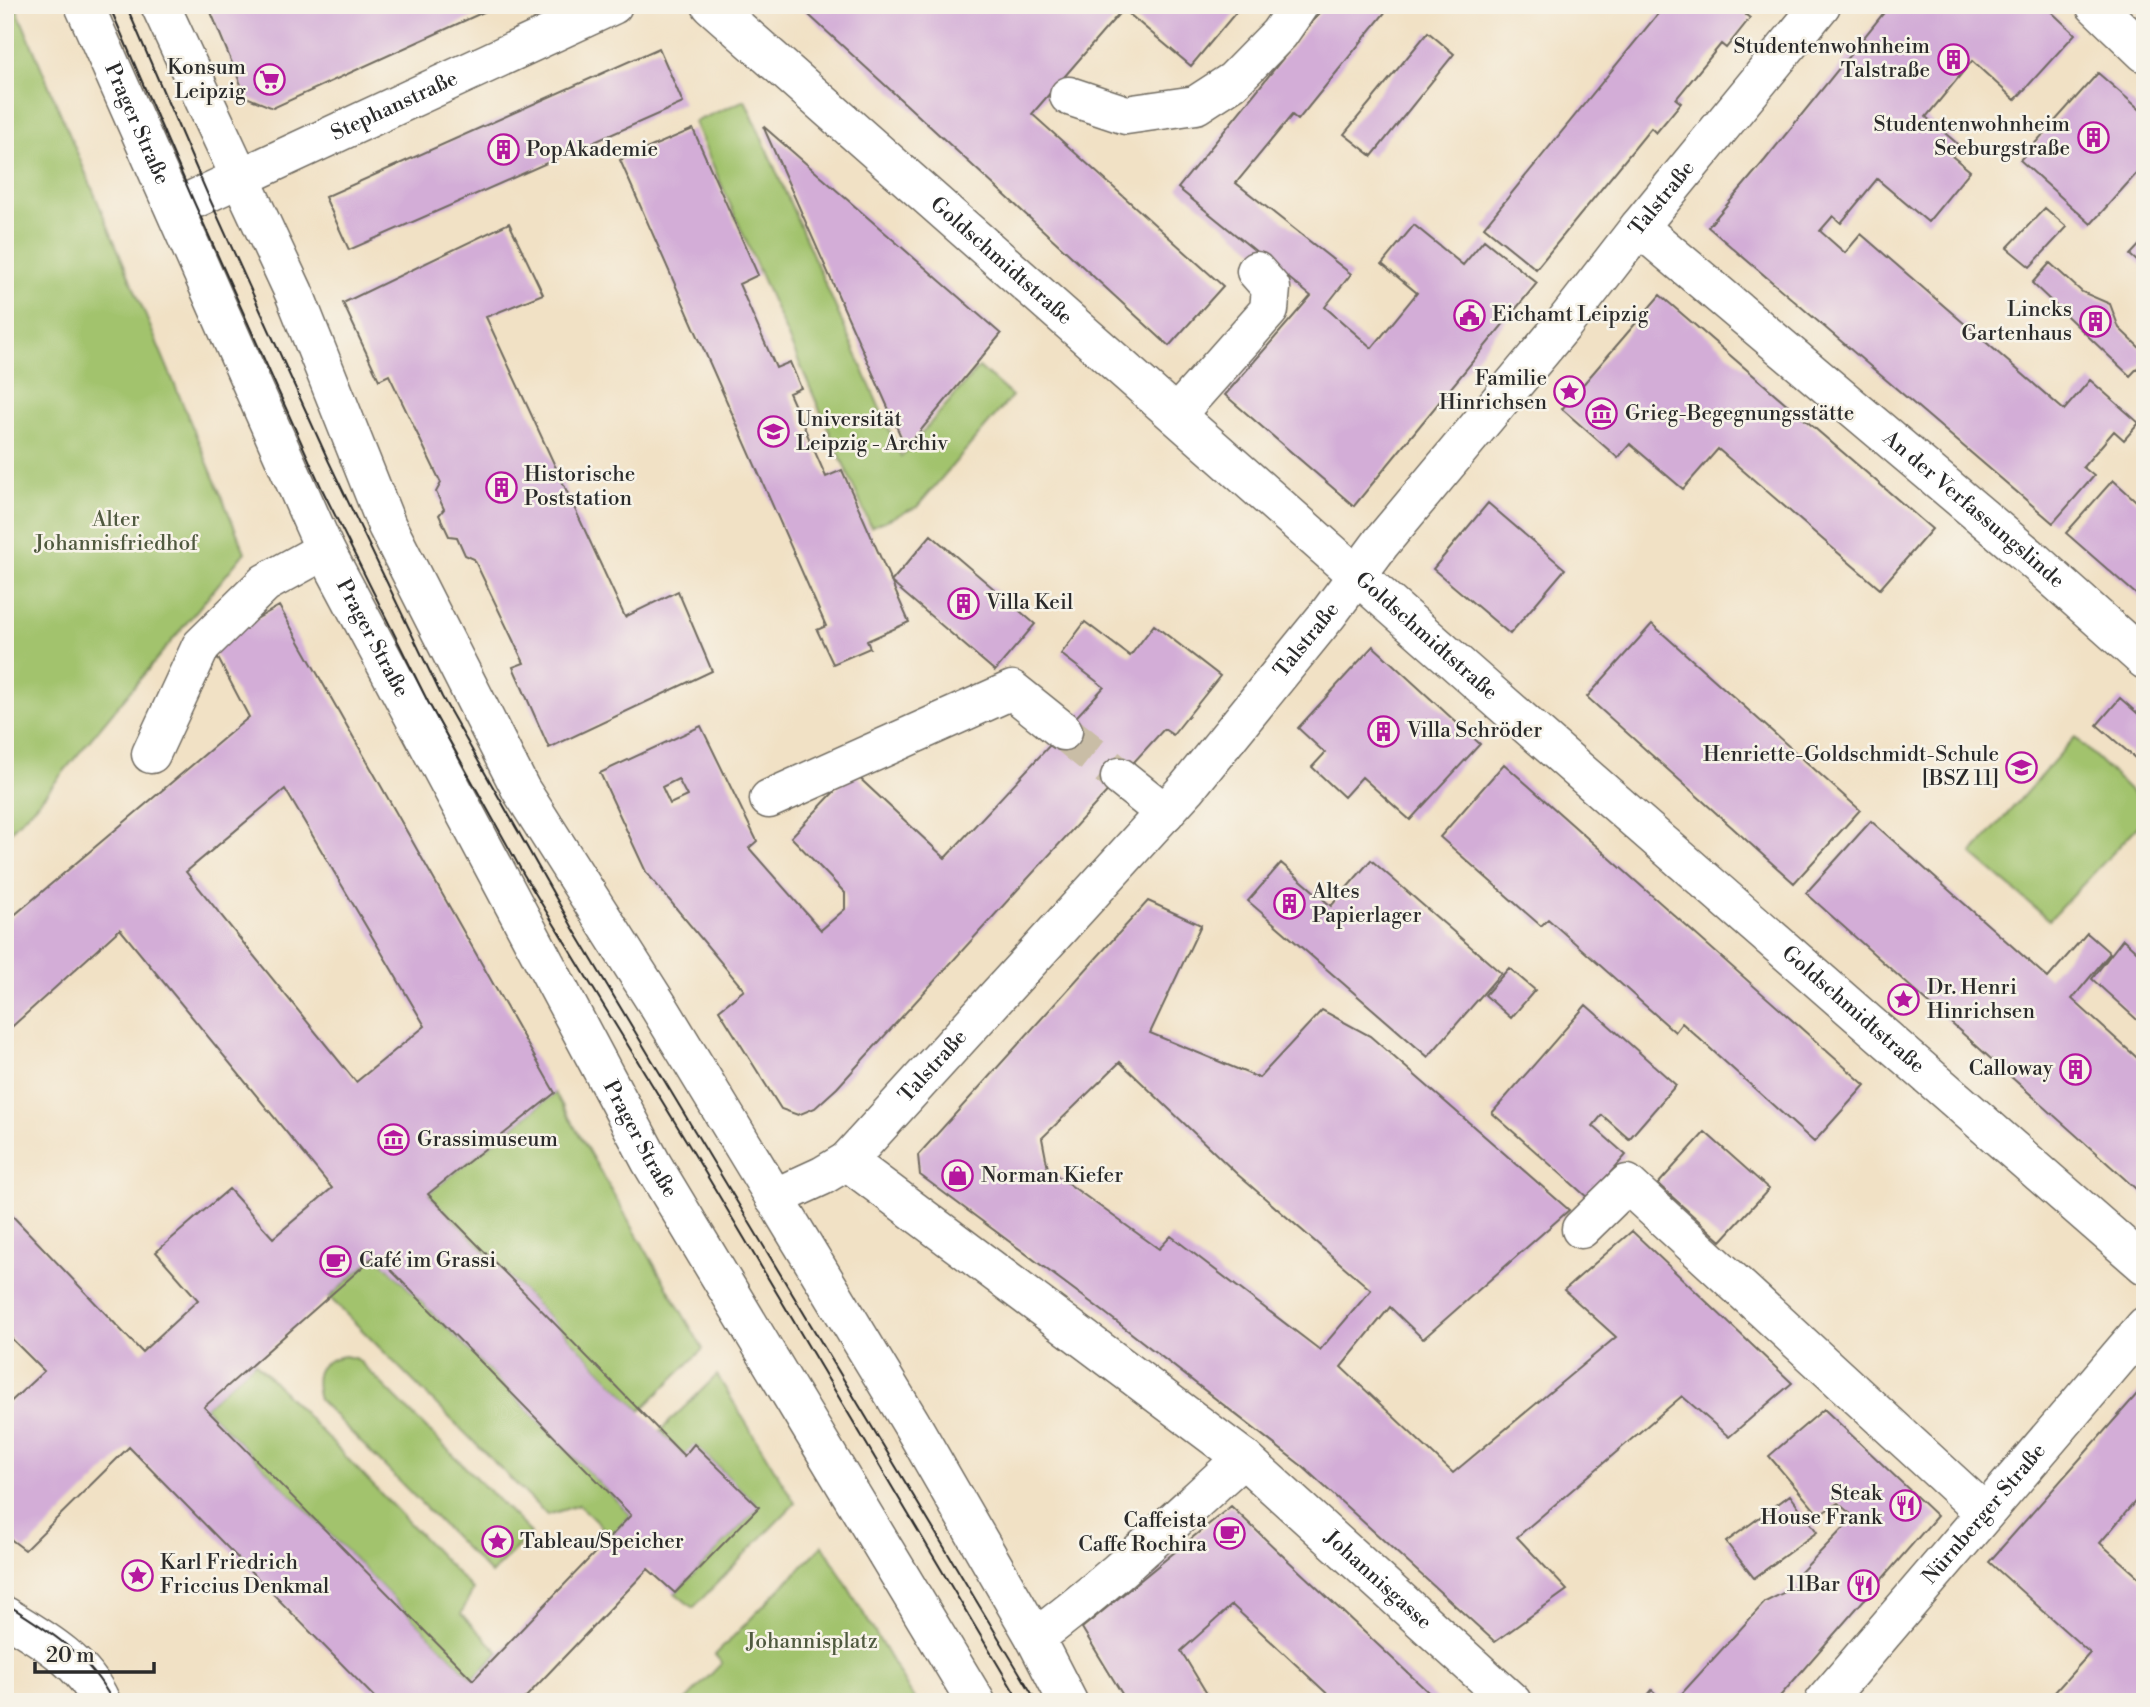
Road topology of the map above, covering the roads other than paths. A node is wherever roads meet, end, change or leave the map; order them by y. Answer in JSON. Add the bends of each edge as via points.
{"nodes":[{"id":1,"x":84,"y":5,"type":"edge"},
{"id":2,"x":160,"y":5,"type":"edge"},
{"id":3,"x":613,"y":5,"type":"edge"},
{"id":4,"x":711,"y":5,"type":"edge"},
{"id":5,"x":1299,"y":5,"type":"edge"},
{"id":6,"x":1821,"y":5,"type":"edge"},
{"id":7,"x":2095,"y":5,"type":"edge"},
{"id":8,"x":2145,"y":52,"type":"edge"},
{"id":9,"x":1069,"y":96,"type":"dead end"},
{"id":10,"x":240,"y":179,"type":"junction"},
{"id":11,"x":175,"y":208,"type":"junction"},
{"id":12,"x":1639,"y":227,"type":"junction"},
{"id":13,"x":1256,"y":271,"type":"dead end"},
{"id":14,"x":1176,"y":415,"type":"junction"},
{"id":15,"x":325,"y":550,"type":"junction"},
{"id":16,"x":1358,"y":576,"type":"junction"},
{"id":17,"x":2145,"y":660,"type":"edge"},
{"id":18,"x":1063,"y":731,"type":"tunnel mouth"},
{"id":19,"x":151,"y":754,"type":"dead end"},
{"id":20,"x":1120,"y":777,"type":"tunnel mouth"},
{"id":21,"x":769,"y":799,"type":"dead end"},
{"id":22,"x":1164,"y":813,"type":"junction"},
{"id":23,"x":847,"y":1161,"type":"junction"},
{"id":24,"x":774,"y":1198,"type":"junction"},
{"id":25,"x":1581,"y":1229,"type":"dead end"},
{"id":26,"x":2145,"y":1265,"type":"edge"},
{"id":27,"x":2145,"y":1326,"type":"edge"},
{"id":28,"x":1243,"y":1458,"type":"junction"},
{"id":29,"x":1985,"y":1513,"type":"junction"},
{"id":30,"x":5,"y":1616,"type":"edge"},
{"id":31,"x":1035,"y":1638,"type":"junction"},
{"id":32,"x":101,"y":1702,"type":"edge"},
{"id":33,"x":976,"y":1702,"type":"edge"},
{"id":34,"x":1069,"y":1702,"type":"edge"},
{"id":35,"x":1512,"y":1702,"type":"edge"},
{"id":36,"x":1824,"y":1702,"type":"edge"}],
"edges":[{"from":1,"to":11,"type":"street","name":"Prager Straße"},
{"from":2,"to":10,"type":"street"},
{"from":3,"to":10,"type":"street","name":"Stephanstraße"},
{"from":4,"to":14,"type":"street","name":"Goldschmidtstraße"},
{"from":5,"to":9,"type":"street","via":[[1279,34],[1233,81],[1196,105],[1126,115]]},
{"from":6,"to":12,"type":"street","name":"Talstraße"},
{"from":7,"to":8,"type":"street"},
{"from":10,"to":11,"type":"street","name":"Stephanstraße"},
{"from":10,"to":24,"type":"street","via":[[294,293],[387,526],[521,790]]},
{"from":11,"to":15,"type":"street","name":"Prager Straße"},
{"from":12,"to":16,"type":"street","name":"Talstraße"},
{"from":12,"to":17,"type":"street","name":"An der Verfassungslinde"},
{"from":13,"to":14,"type":"street","via":[[1271,288],[1269,310]]},
{"from":14,"to":16,"type":"street","name":"Goldschmidtstraße"},
{"from":15,"to":19,"type":"street","via":[[265,583],[201,646]]},
{"from":15,"to":33,"type":"street","name":"Prager Straße","via":[[639,1140]]},
{"from":16,"to":22,"type":"street","name":"Talstraße"},
{"from":16,"to":26,"type":"street","name":"Goldschmidtstraße"},
{"from":18,"to":21,"type":"street","via":[[1012,690]]},
{"from":20,"to":22,"type":"street"},
{"from":22,"to":23,"type":"street","name":"Talstraße"},
{"from":23,"to":24,"type":"street","name":"Talstraße"},
{"from":23,"to":28,"type":"street"},
{"from":24,"to":31,"type":"street"},
{"from":25,"to":29,"type":"street","via":[[1627,1184]]},
{"from":27,"to":29,"type":"street","name":"Nürnberger Straße"},
{"from":28,"to":31,"type":"street","via":[[1122,1568]]},
{"from":28,"to":35,"type":"street","name":"Johannisgasse"},
{"from":29,"to":36,"type":"street","name":"Nürnberger Straße"},
{"from":30,"to":32,"type":"street","via":[[72,1662]]},
{"from":31,"to":34,"type":"street"}]}
